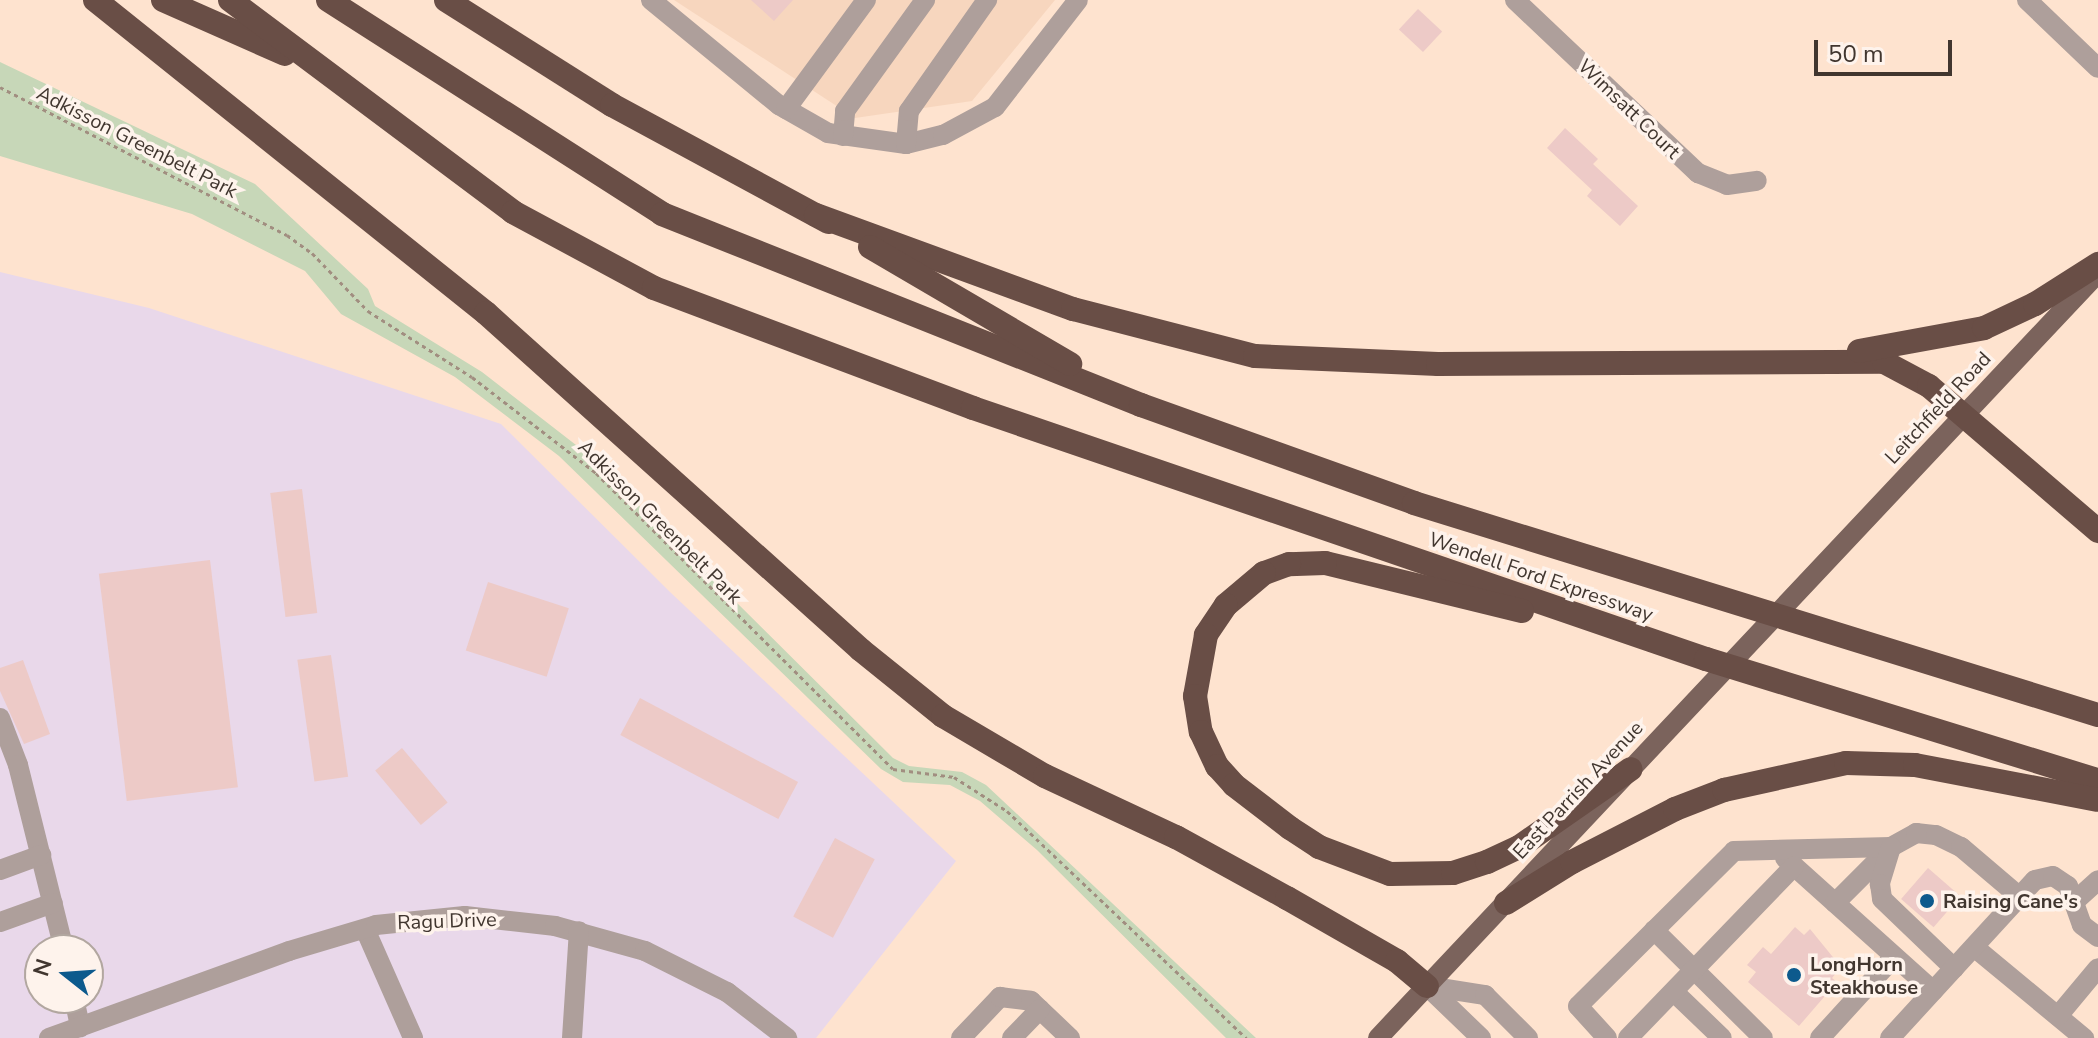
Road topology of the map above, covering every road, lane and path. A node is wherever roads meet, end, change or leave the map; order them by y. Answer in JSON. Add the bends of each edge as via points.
{"nodes":[{"id":1,"x":95,"y":0,"type":"edge"},
{"id":2,"x":163,"y":0,"type":"edge"},
{"id":3,"x":230,"y":0,"type":"edge"},
{"id":4,"x":328,"y":0,"type":"edge"},
{"id":5,"x":446,"y":0,"type":"edge"},
{"id":6,"x":651,"y":0,"type":"edge"},
{"id":7,"x":866,"y":0,"type":"edge"},
{"id":8,"x":925,"y":0,"type":"edge"},
{"id":9,"x":987,"y":0,"type":"edge"},
{"id":10,"x":1078,"y":0,"type":"edge"},
{"id":11,"x":1515,"y":0,"type":"edge"},
{"id":12,"x":2027,"y":0,"type":"edge"},
{"id":13,"x":2098,"y":68,"type":"edge"},
{"id":14,"x":320,"y":69,"type":"junction"},
{"id":15,"x":0,"y":87,"type":"edge"},
{"id":16,"x":786,"y":109,"type":"junction"},
{"id":17,"x":843,"y":136,"type":"junction"},
{"id":18,"x":906,"y":144,"type":"junction"},
{"id":19,"x":1757,"y":181,"type":"dead end"},
{"id":20,"x":816,"y":215,"type":"junction"},
{"id":21,"x":2098,"y":264,"type":"edge"},
{"id":22,"x":2098,"y":273,"type":"edge"},
{"id":23,"x":1809,"y":359,"type":"junction"},
{"id":24,"x":1141,"y":405,"type":"junction"},
{"id":25,"x":1963,"y":417,"type":"junction"},
{"id":26,"x":2098,"y":531,"type":"edge"},
{"id":27,"x":1813,"y":576,"type":"joint"},
{"id":28,"x":1706,"y":659,"type":"junction"},
{"id":29,"x":2098,"y":715,"type":"edge"},
{"id":30,"x":0,"y":718,"type":"edge"},
{"id":31,"x":1631,"y":769,"type":"junction"},
{"id":32,"x":2098,"y":780,"type":"edge"},
{"id":33,"x":2098,"y":800,"type":"edge"},
{"id":34,"x":1773,"y":847,"type":"junction"},
{"id":35,"x":1891,"y":847,"type":"junction"},
{"id":36,"x":41,"y":855,"type":"junction"},
{"id":37,"x":1794,"y":866,"type":"junction"},
{"id":38,"x":0,"y":870,"type":"edge"},
{"id":39,"x":2097,"y":885,"type":"edge"},
{"id":40,"x":2020,"y":897,"type":"junction"},
{"id":41,"x":53,"y":903,"type":"junction"},
{"id":42,"x":1506,"y":903,"type":"junction"},
{"id":43,"x":1835,"y":903,"type":"junction"},
{"id":44,"x":2084,"y":908,"type":"edge"},
{"id":45,"x":0,"y":922,"type":"edge"},
{"id":46,"x":365,"y":929,"type":"junction"},
{"id":47,"x":1654,"y":930,"type":"junction"},
{"id":48,"x":579,"y":931,"type":"junction"},
{"id":49,"x":60,"y":934,"type":"edge"},
{"id":50,"x":2098,"y":937,"type":"edge"},
{"id":51,"x":1974,"y":947,"type":"junction"},
{"id":52,"x":1894,"y":957,"type":"junction"},
{"id":53,"x":1954,"y":968,"type":"junction"},
{"id":54,"x":2098,"y":968,"type":"edge"},
{"id":55,"x":1695,"y":970,"type":"junction"},
{"id":56,"x":1427,"y":986,"type":"junction"},
{"id":57,"x":1933,"y":991,"type":"junction"},
{"id":58,"x":1674,"y":992,"type":"junction"},
{"id":59,"x":1040,"y":1009,"type":"junction"},
{"id":60,"x":77,"y":1014,"type":"edge"},
{"id":61,"x":2058,"y":1016,"type":"junction"},
{"id":62,"x":80,"y":1027,"type":"junction"},
{"id":63,"x":49,"y":1038,"type":"edge"},
{"id":64,"x":413,"y":1038,"type":"edge"},
{"id":65,"x":572,"y":1038,"type":"edge"},
{"id":66,"x":787,"y":1038,"type":"edge"},
{"id":67,"x":961,"y":1038,"type":"edge"},
{"id":68,"x":1012,"y":1038,"type":"edge"},
{"id":69,"x":1070,"y":1038,"type":"edge"},
{"id":70,"x":1246,"y":1038,"type":"edge"},
{"id":71,"x":1378,"y":1038,"type":"edge"},
{"id":72,"x":1481,"y":1038,"type":"edge"},
{"id":73,"x":1528,"y":1038,"type":"edge"},
{"id":74,"x":1607,"y":1038,"type":"edge"},
{"id":75,"x":1628,"y":1038,"type":"edge"},
{"id":76,"x":1722,"y":1038,"type":"edge"},
{"id":77,"x":1763,"y":1038,"type":"edge"},
{"id":78,"x":1820,"y":1038,"type":"edge"},
{"id":79,"x":1890,"y":1038,"type":"edge"},
{"id":80,"x":2084,"y":1038,"type":"edge"}],
"edges":[{"from":1,"to":56,"type":"highway","via":[[486,313],[861,650],[943,716],[1045,776],[1176,837],[1287,898],[1397,961]]},
{"from":2,"to":14,"type":"highway"},
{"from":3,"to":14,"type":"highway"},
{"from":4,"to":24,"type":"highway","via":[[662,214]]},
{"from":5,"to":20,"type":"highway","via":[[612,105]]},
{"from":6,"to":16,"type":"street"},
{"from":7,"to":16,"type":"street"},
{"from":8,"to":17,"type":"street","via":[[845,111]]},
{"from":9,"to":18,"type":"street","via":[[909,111]]},
{"from":10,"to":18,"type":"street","via":[[995,107],[943,135]]},
{"from":11,"to":19,"type":"street","name":"Wimsatt Court","via":[[1698,173],[1727,185]]},
{"from":12,"to":13,"type":"street"},
{"from":14,"to":28,"type":"highway","name":"Wendell Ford Expressway","via":[[513,212],[654,288],[973,408]]},
{"from":15,"to":70,"type":"path","name":"Adkisson Greenbelt Park","via":[[287,235],[312,253],[368,311],[472,377],[596,473],[893,769],[954,777],[1007,811]]},
{"from":16,"to":17,"type":"street"},
{"from":17,"to":18,"type":"street"},
{"from":20,"to":23,"type":"highway","via":[[1073,309],[1255,356],[1438,364]]},
{"from":20,"to":24,"type":"highway"},
{"from":21,"to":23,"type":"highway","via":[[2035,304],[1984,328]]},
{"from":22,"to":25,"type":"main road","name":"Leitchfield Road"},
{"from":23,"to":25,"type":"highway","via":[[1898,366]]},
{"from":24,"to":29,"type":"highway","name":"Wendell Ford Expressway","via":[[1414,503]]},
{"from":25,"to":26,"type":"highway"},
{"from":25,"to":27,"type":"main road","name":"Leitchfield Road"},
{"from":27,"to":31,"type":"main road","name":"East Parrish Avenue"},
{"from":28,"to":31,"type":"highway","via":[[1325,563],[1289,564],[1264,573],[1226,605],[1206,635],[1195,696],[1201,732],[1217,766],[1290,828],[1362,865],[1413,875],[1453,873],[1487,862],[1519,847]]},
{"from":28,"to":32,"type":"highway","name":"Wendell Ford Expressway"},
{"from":30,"to":36,"type":"street"},
{"from":31,"to":42,"type":"main road","name":"East Parrish Avenue"},
{"from":33,"to":42,"type":"highway","via":[[1915,765],[1846,763],[1724,790],[1675,809]]},
{"from":34,"to":35,"type":"street"},
{"from":34,"to":37,"type":"street"},
{"from":34,"to":47,"type":"street","via":[[1734,851]]},
{"from":35,"to":40,"type":"street","via":[[1916,833],[1936,835],[1961,847]]},
{"from":35,"to":43,"type":"street"},
{"from":35,"to":53,"type":"street","via":[[1880,884],[1882,899]]},
{"from":36,"to":38,"type":"street"},
{"from":36,"to":41,"type":"street"},
{"from":37,"to":43,"type":"street"},
{"from":37,"to":55,"type":"street"},
{"from":39,"to":44,"type":"street"},
{"from":40,"to":44,"type":"street","via":[[2035,880],[2053,876]]},
{"from":40,"to":51,"type":"street"},
{"from":41,"to":45,"type":"street"},
{"from":41,"to":49,"type":"street"},
{"from":42,"to":56,"type":"main road","name":"East Parrish Avenue"},
{"from":43,"to":52,"type":"street"},
{"from":44,"to":50,"type":"street","via":[[2082,925]]},
{"from":46,"to":48,"type":"street","name":"Ragu Drive","via":[[465,916]]},
{"from":46,"to":62,"type":"street","name":"Ragu Drive"},
{"from":46,"to":64,"type":"street"},
{"from":47,"to":55,"type":"street"},
{"from":47,"to":74,"type":"street","via":[[1578,1006]]},
{"from":48,"to":65,"type":"street"},
{"from":48,"to":66,"type":"street","name":"Ragu Drive","via":[[687,970],[765,1018]]},
{"from":51,"to":53,"type":"street"},
{"from":51,"to":61,"type":"street"},
{"from":52,"to":57,"type":"street"},
{"from":52,"to":78,"type":"street"},
{"from":53,"to":57,"type":"street"},
{"from":54,"to":61,"type":"street"},
{"from":55,"to":58,"type":"street"},
{"from":55,"to":77,"type":"street"},
{"from":56,"to":71,"type":"main road","name":"East Parrish Avenue"},
{"from":56,"to":72,"type":"street"},
{"from":56,"to":73,"type":"street","via":[[1485,995]]},
{"from":57,"to":79,"type":"street"},
{"from":58,"to":75,"type":"street"},
{"from":58,"to":76,"type":"street"},
{"from":59,"to":67,"type":"street","via":[[1031,1001],[1000,997]]},
{"from":59,"to":68,"type":"street"},
{"from":59,"to":69,"type":"street"},
{"from":60,"to":62,"type":"street"},
{"from":61,"to":80,"type":"street"},
{"from":62,"to":63,"type":"street","name":"Ragu Drive"}]}
